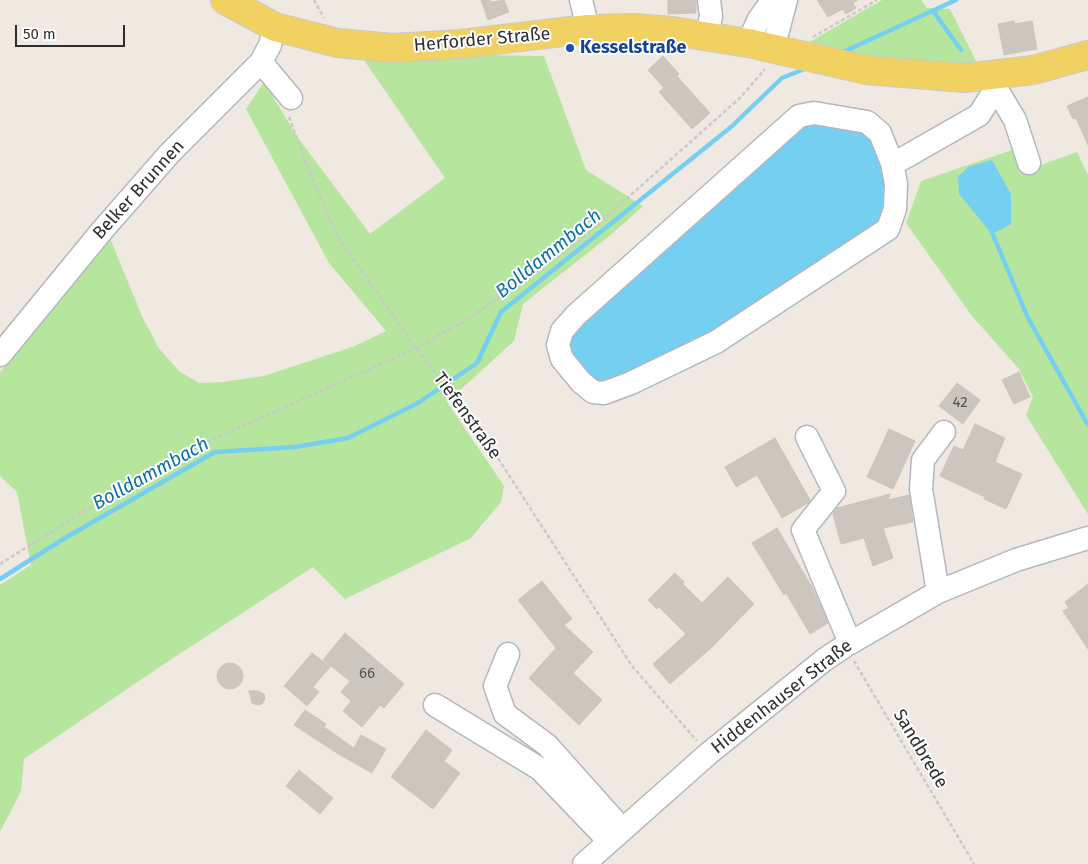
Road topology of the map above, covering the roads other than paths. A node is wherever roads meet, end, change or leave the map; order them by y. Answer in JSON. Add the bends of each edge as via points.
{"nodes":[{"id":1,"x":225,"y":0,"type":"edge"},
{"id":2,"x":581,"y":0,"type":"edge"},
{"id":3,"x":709,"y":0,"type":"edge"},
{"id":4,"x":773,"y":0,"type":"edge"},
{"id":5,"x":786,"y":0,"type":"edge"},
{"id":6,"x":275,"y":27,"type":"junction"},
{"id":7,"x":588,"y":29,"type":"junction"},
{"id":8,"x":707,"y":36,"type":"junction"},
{"id":9,"x":769,"y":48,"type":"junction"},
{"id":10,"x":1088,"y":55,"type":"edge"},
{"id":11,"x":261,"y":62,"type":"junction"},
{"id":12,"x":996,"y":81,"type":"junction"},
{"id":13,"x":291,"y":98,"type":"road end"},
{"id":14,"x":892,"y":163,"type":"junction"},
{"id":15,"x":1029,"y":163,"type":"dead end"},
{"id":16,"x":0,"y":355,"type":"edge"},
{"id":17,"x":944,"y":432,"type":"dead end"},
{"id":18,"x":807,"y":437,"type":"dead end"},
{"id":19,"x":1088,"y":538,"type":"edge"},
{"id":20,"x":938,"y":592,"type":"junction"},
{"id":21,"x":855,"y":653,"type":"junction"},
{"id":22,"x":508,"y":654,"type":"dead end"},
{"id":23,"x":434,"y":705,"type":"dead end"},
{"id":24,"x":616,"y":835,"type":"junction"},
{"id":25,"x":584,"y":864,"type":"edge"}],
"edges":[{"from":1,"to":6,"type":"main road","name":"Herforder Straße"},
{"from":2,"to":7,"type":"street"},
{"from":3,"to":8,"type":"street","via":[[711,16]]},
{"from":4,"to":9,"type":"street","via":[[759,19]]},
{"from":5,"to":9,"type":"street"},
{"from":6,"to":7,"type":"main road","name":"Herforder Straße","via":[[338,44],[393,48],[461,44]]},
{"from":6,"to":11,"type":"street","name":"Belker Brunnen"},
{"from":7,"to":8,"type":"main road","name":"Herforder Straße","via":[[634,28]]},
{"from":8,"to":9,"type":"main road","name":"Herforder Straße"},
{"from":9,"to":12,"type":"main road","name":"Herforder Straße","via":[[866,70]]},
{"from":10,"to":12,"type":"main road","name":"Herforder Straße"},
{"from":11,"to":13,"type":"street"},
{"from":11,"to":16,"type":"street","name":"Belker Brunnen","via":[[163,161]]},
{"from":12,"to":14,"type":"street","via":[[979,114]]},
{"from":12,"to":15,"type":"street","via":[[1015,120]]},
{"from":14,"to":14,"type":"street","via":[[896,209],[888,229],[716,342],[604,393],[593,392],[562,359],[558,345],[562,331],[576,315],[799,116],[814,113],[867,122],[880,133]]},
{"from":17,"to":20,"type":"street","via":[[923,460],[921,489]]},
{"from":18,"to":21,"type":"street","via":[[834,491],[803,530]]},
{"from":19,"to":20,"type":"street","name":"Hiddenhauser Straße","via":[[1016,560]]},
{"from":20,"to":21,"type":"street","name":"Hiddenhauser Straße"},
{"from":21,"to":24,"type":"street","name":"Hiddenhauser Straße","via":[[824,660],[708,754]]},
{"from":22,"to":24,"type":"street","via":[[495,686],[505,714],[548,745]]},
{"from":23,"to":24,"type":"street","via":[[540,769]]},
{"from":24,"to":25,"type":"street","name":"Hiddenhauser Straße"}]}
